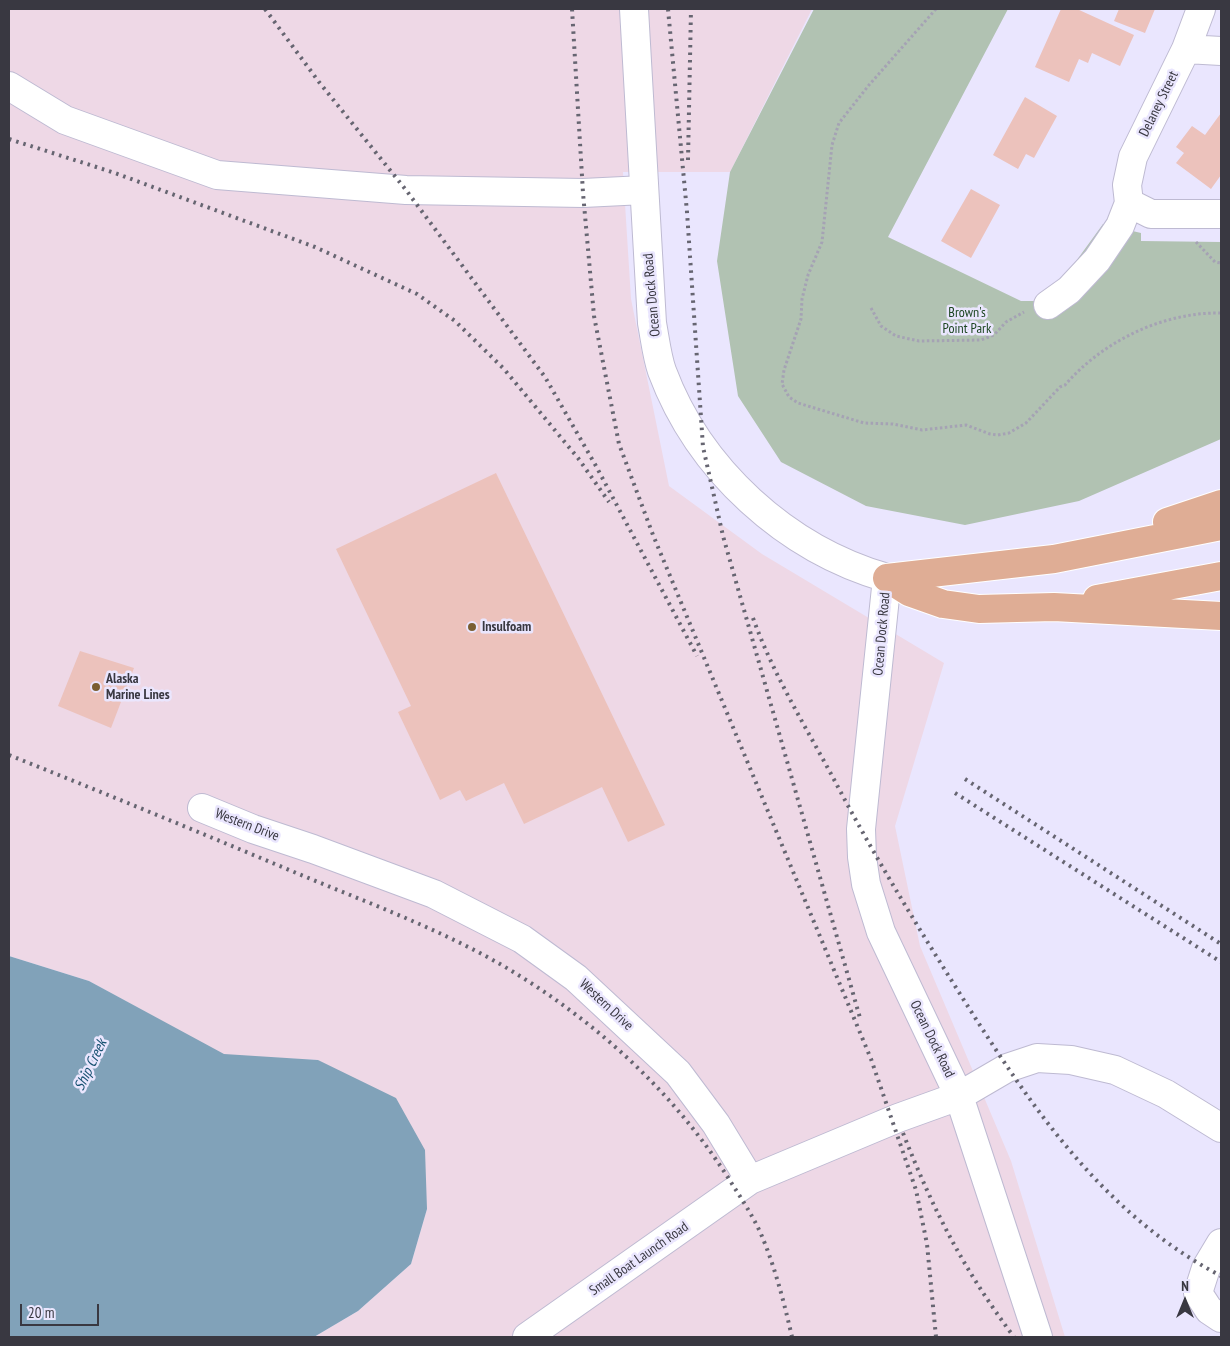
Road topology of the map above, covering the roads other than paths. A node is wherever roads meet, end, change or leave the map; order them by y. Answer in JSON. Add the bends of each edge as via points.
{"nodes":[{"id":1,"x":634,"y":9,"type":"edge"},
{"id":2,"x":1202,"y":9,"type":"edge"},
{"id":3,"x":1186,"y":49,"type":"junction"},
{"id":4,"x":1221,"y":51,"type":"edge"},
{"id":5,"x":9,"y":86,"type":"edge"},
{"id":6,"x":644,"y":190,"type":"junction"},
{"id":7,"x":1129,"y":202,"type":"junction"},
{"id":8,"x":1221,"y":214,"type":"edge"},
{"id":9,"x":1048,"y":305,"type":"road end"},
{"id":10,"x":1221,"y":504,"type":"edge"},
{"id":11,"x":1221,"y":526,"type":"edge"},
{"id":12,"x":1054,"y":559,"type":"junction"},
{"id":13,"x":1221,"y":576,"type":"edge"},
{"id":14,"x":887,"y":578,"type":"junction"},
{"id":15,"x":1054,"y":607,"type":"junction"},
{"id":16,"x":1221,"y":616,"type":"edge"},
{"id":17,"x":202,"y":808,"type":"dead end"},
{"id":18,"x":959,"y":1096,"type":"junction"},
{"id":19,"x":1221,"y":1128,"type":"edge"},
{"id":20,"x":750,"y":1180,"type":"junction"},
{"id":21,"x":1221,"y":1243,"type":"edge"},
{"id":22,"x":1221,"y":1318,"type":"edge"},
{"id":23,"x":527,"y":1337,"type":"edge"},
{"id":24,"x":1038,"y":1337,"type":"edge"}],
"edges":[{"from":1,"to":6,"type":"street","name":"Ocean Dock Road"},
{"from":2,"to":3,"type":"street","name":"Delaney Street"},
{"from":3,"to":4,"type":"street"},
{"from":3,"to":7,"type":"street","name":"Delaney Street","via":[[1133,157],[1127,185]]},
{"from":5,"to":6,"type":"street","via":[[65,120],[216,175],[406,190],[583,193]]},
{"from":6,"to":14,"type":"street","name":"Ocean Dock Road","via":[[652,323],[662,370],[689,427],[725,477],[765,513],[799,538],[839,560]]},
{"from":7,"to":8,"type":"street","via":[[1151,214]]},
{"from":7,"to":9,"type":"street","via":[[1120,226],[1096,260],[1069,290]]},
{"from":10,"to":12,"type":"main road"},
{"from":11,"to":12,"type":"main road"},
{"from":12,"to":14,"type":"main road"},
{"from":13,"to":15,"type":"main road"},
{"from":14,"to":15,"type":"main road","via":[[910,592],[943,604],[979,609]]},
{"from":14,"to":18,"type":"street","name":"Ocean Dock Road","via":[[860,829],[862,857],[880,932]]},
{"from":15,"to":16,"type":"main road"},
{"from":17,"to":20,"type":"street","name":"Western Drive","via":[[434,894],[522,939],[576,978],[678,1073],[716,1124]]},
{"from":18,"to":19,"type":"street","via":[[1006,1068],[1037,1058],[1071,1060],[1124,1074],[1166,1094]]},
{"from":18,"to":20,"type":"street","via":[[892,1120]]},
{"from":18,"to":24,"type":"street","name":"Ocean Dock Road"},
{"from":20,"to":23,"type":"street","name":"Small Boat Launch Road"},
{"from":21,"to":22,"type":"street","via":[[1206,1268],[1198,1293],[1209,1310]]}]}
